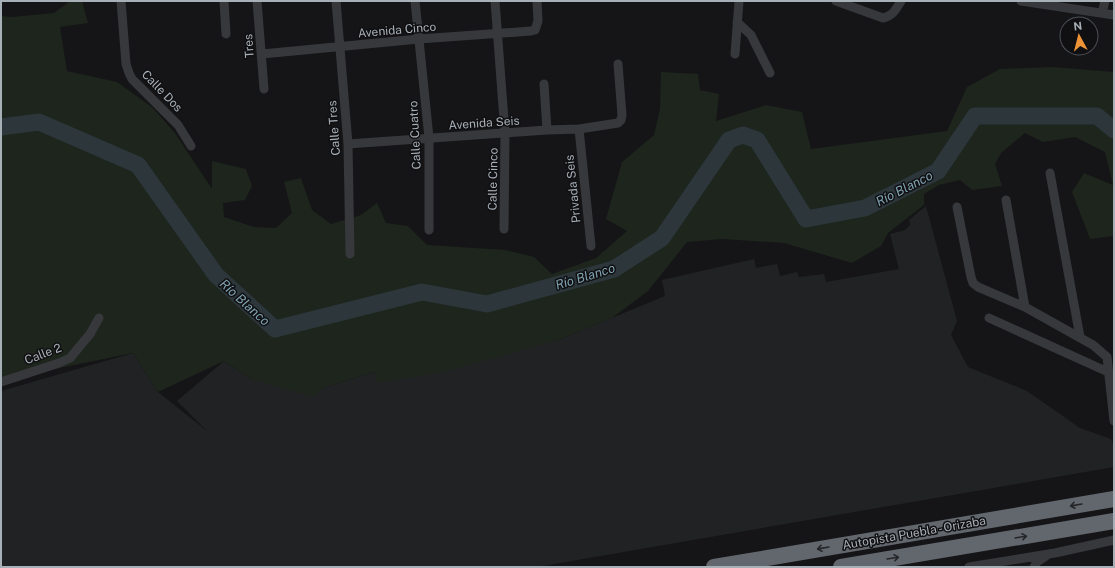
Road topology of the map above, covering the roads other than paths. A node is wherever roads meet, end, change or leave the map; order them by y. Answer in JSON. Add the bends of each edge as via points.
{"nodes":[{"id":1,"x":121,"y":1,"type":"edge"},
{"id":2,"x":224,"y":1,"type":"edge"},
{"id":3,"x":257,"y":1,"type":"edge"},
{"id":4,"x":336,"y":1,"type":"edge"},
{"id":5,"x":416,"y":1,"type":"edge"},
{"id":6,"x":495,"y":1,"type":"edge"},
{"id":7,"x":537,"y":1,"type":"edge"},
{"id":8,"x":739,"y":1,"type":"edge"},
{"id":9,"x":836,"y":1,"type":"edge"},
{"id":10,"x":901,"y":1,"type":"edge"},
{"id":11,"x":1021,"y":1,"type":"edge"},
{"id":12,"x":1106,"y":1,"type":"edge"},
{"id":13,"x":1102,"y":13,"type":"junction"},
{"id":14,"x":1114,"y":15,"type":"edge"},
{"id":15,"x":737,"y":22,"type":"junction"},
{"id":16,"x":226,"y":34,"type":"dead end"},
{"id":17,"x":498,"y":34,"type":"junction"},
{"id":18,"x":419,"y":39,"type":"junction"},
{"id":19,"x":340,"y":47,"type":"junction"},
{"id":20,"x":262,"y":54,"type":"junction"},
{"id":21,"x":735,"y":54,"type":"dead end"},
{"id":22,"x":618,"y":64,"type":"dead end"},
{"id":23,"x":770,"y":73,"type":"dead end"},
{"id":24,"x":544,"y":84,"type":"dead end"},
{"id":25,"x":264,"y":89,"type":"dead end"},
{"id":26,"x":579,"y":129,"type":"junction"},
{"id":27,"x":547,"y":130,"type":"junction"},
{"id":28,"x":505,"y":133,"type":"junction"},
{"id":29,"x":429,"y":138,"type":"junction"},
{"id":30,"x":348,"y":144,"type":"junction"},
{"id":31,"x":191,"y":146,"type":"dead end"},
{"id":32,"x":1050,"y":173,"type":"dead end"},
{"id":33,"x":1006,"y":200,"type":"dead end"},
{"id":34,"x":957,"y":207,"type":"dead end"},
{"id":35,"x":504,"y":229,"type":"dead end"},
{"id":36,"x":429,"y":230,"type":"dead end"},
{"id":37,"x":591,"y":246,"type":"dead end"},
{"id":38,"x":350,"y":254,"type":"dead end"},
{"id":39,"x":1025,"y":307,"type":"junction"},
{"id":40,"x":99,"y":318,"type":"dead end"},
{"id":41,"x":989,"y":318,"type":"dead end"},
{"id":42,"x":1080,"y":337,"type":"junction"},
{"id":43,"x":1108,"y":372,"type":"junction"},
{"id":44,"x":1,"y":382,"type":"edge"},
{"id":45,"x":1114,"y":421,"type":"edge"},
{"id":46,"x":1114,"y":498,"type":"edge"},
{"id":47,"x":1114,"y":521,"type":"edge"},
{"id":48,"x":1114,"y":540,"type":"edge"},
{"id":49,"x":1055,"y":553,"type":"junction"},
{"id":50,"x":989,"y":563,"type":"junction"},
{"id":51,"x":714,"y":567,"type":"edge"},
{"id":52,"x":841,"y":567,"type":"edge"},
{"id":53,"x":969,"y":567,"type":"edge"},
{"id":54,"x":1011,"y":567,"type":"edge"},
{"id":55,"x":1034,"y":567,"type":"edge"}],
"edges":[{"from":1,"to":31,"type":"street","name":"Calle Dos","via":[[129,73],[178,125]]},
{"from":2,"to":16,"type":"street"},
{"from":3,"to":20,"type":"street","name":"Tres"},
{"from":4,"to":19,"type":"street","name":"Calle Tres"},
{"from":5,"to":18,"type":"street","name":"Calle Cuatro"},
{"from":6,"to":17,"type":"street","name":"Calle Cinco"},
{"from":7,"to":17,"type":"street","name":"Avenida Cinco","via":[[538,21],[534,30]]},
{"from":8,"to":15,"type":"street"},
{"from":9,"to":10,"type":"street","via":[[883,18],[892,14]]},
{"from":11,"to":13,"type":"street"},
{"from":12,"to":13,"type":"street"},
{"from":13,"to":14,"type":"street"},
{"from":15,"to":21,"type":"street"},
{"from":15,"to":23,"type":"street","via":[[751,35]]},
{"from":17,"to":18,"type":"street","name":"Avenida Cinco"},
{"from":17,"to":28,"type":"street","name":"Calle Cinco"},
{"from":18,"to":19,"type":"street","name":"Avenida Cinco"},
{"from":18,"to":29,"type":"street","name":"Calle Cuatro"},
{"from":19,"to":20,"type":"street","name":"Avenida Cinco"},
{"from":19,"to":30,"type":"street","name":"Calle Tres"},
{"from":20,"to":25,"type":"street","name":"Tres"},
{"from":22,"to":26,"type":"street","name":"Avenida Seis","via":[[621,120],[618,123]]},
{"from":24,"to":27,"type":"street"},
{"from":26,"to":27,"type":"street","name":"Avenida Seis"},
{"from":26,"to":37,"type":"street","name":"Privada Seis"},
{"from":27,"to":28,"type":"street","name":"Avenida Seis"},
{"from":28,"to":29,"type":"street","name":"Avenida Seis"},
{"from":28,"to":35,"type":"street","name":"Calle Cinco"},
{"from":29,"to":30,"type":"street","name":"Avenida Seis"},
{"from":29,"to":36,"type":"street","name":"Calle Cuatro"},
{"from":30,"to":38,"type":"street","name":"Calle Tres"},
{"from":32,"to":42,"type":"street"},
{"from":33,"to":39,"type":"street"},
{"from":34,"to":39,"type":"street","via":[[974,283]]},
{"from":39,"to":42,"type":"street"},
{"from":40,"to":44,"type":"street","name":"Calle 2","via":[[90,334],[70,358]]},
{"from":41,"to":43,"type":"street"},
{"from":42,"to":43,"type":"street","via":[[1107,357]]},
{"from":43,"to":45,"type":"street"},
{"from":46,"to":51,"type":"highway","name":"Autopista Puebla - Orizaba","one_way":true},
{"from":52,"to":47,"type":"highway","name":"Autopista Puebla - Orizaba","one_way":true},
{"from":48,"to":49,"type":"street"},
{"from":49,"to":50,"type":"street"},
{"from":49,"to":55,"type":"street","via":[[1042,558]]},
{"from":50,"to":53,"type":"street"},
{"from":50,"to":54,"type":"street"}]}
